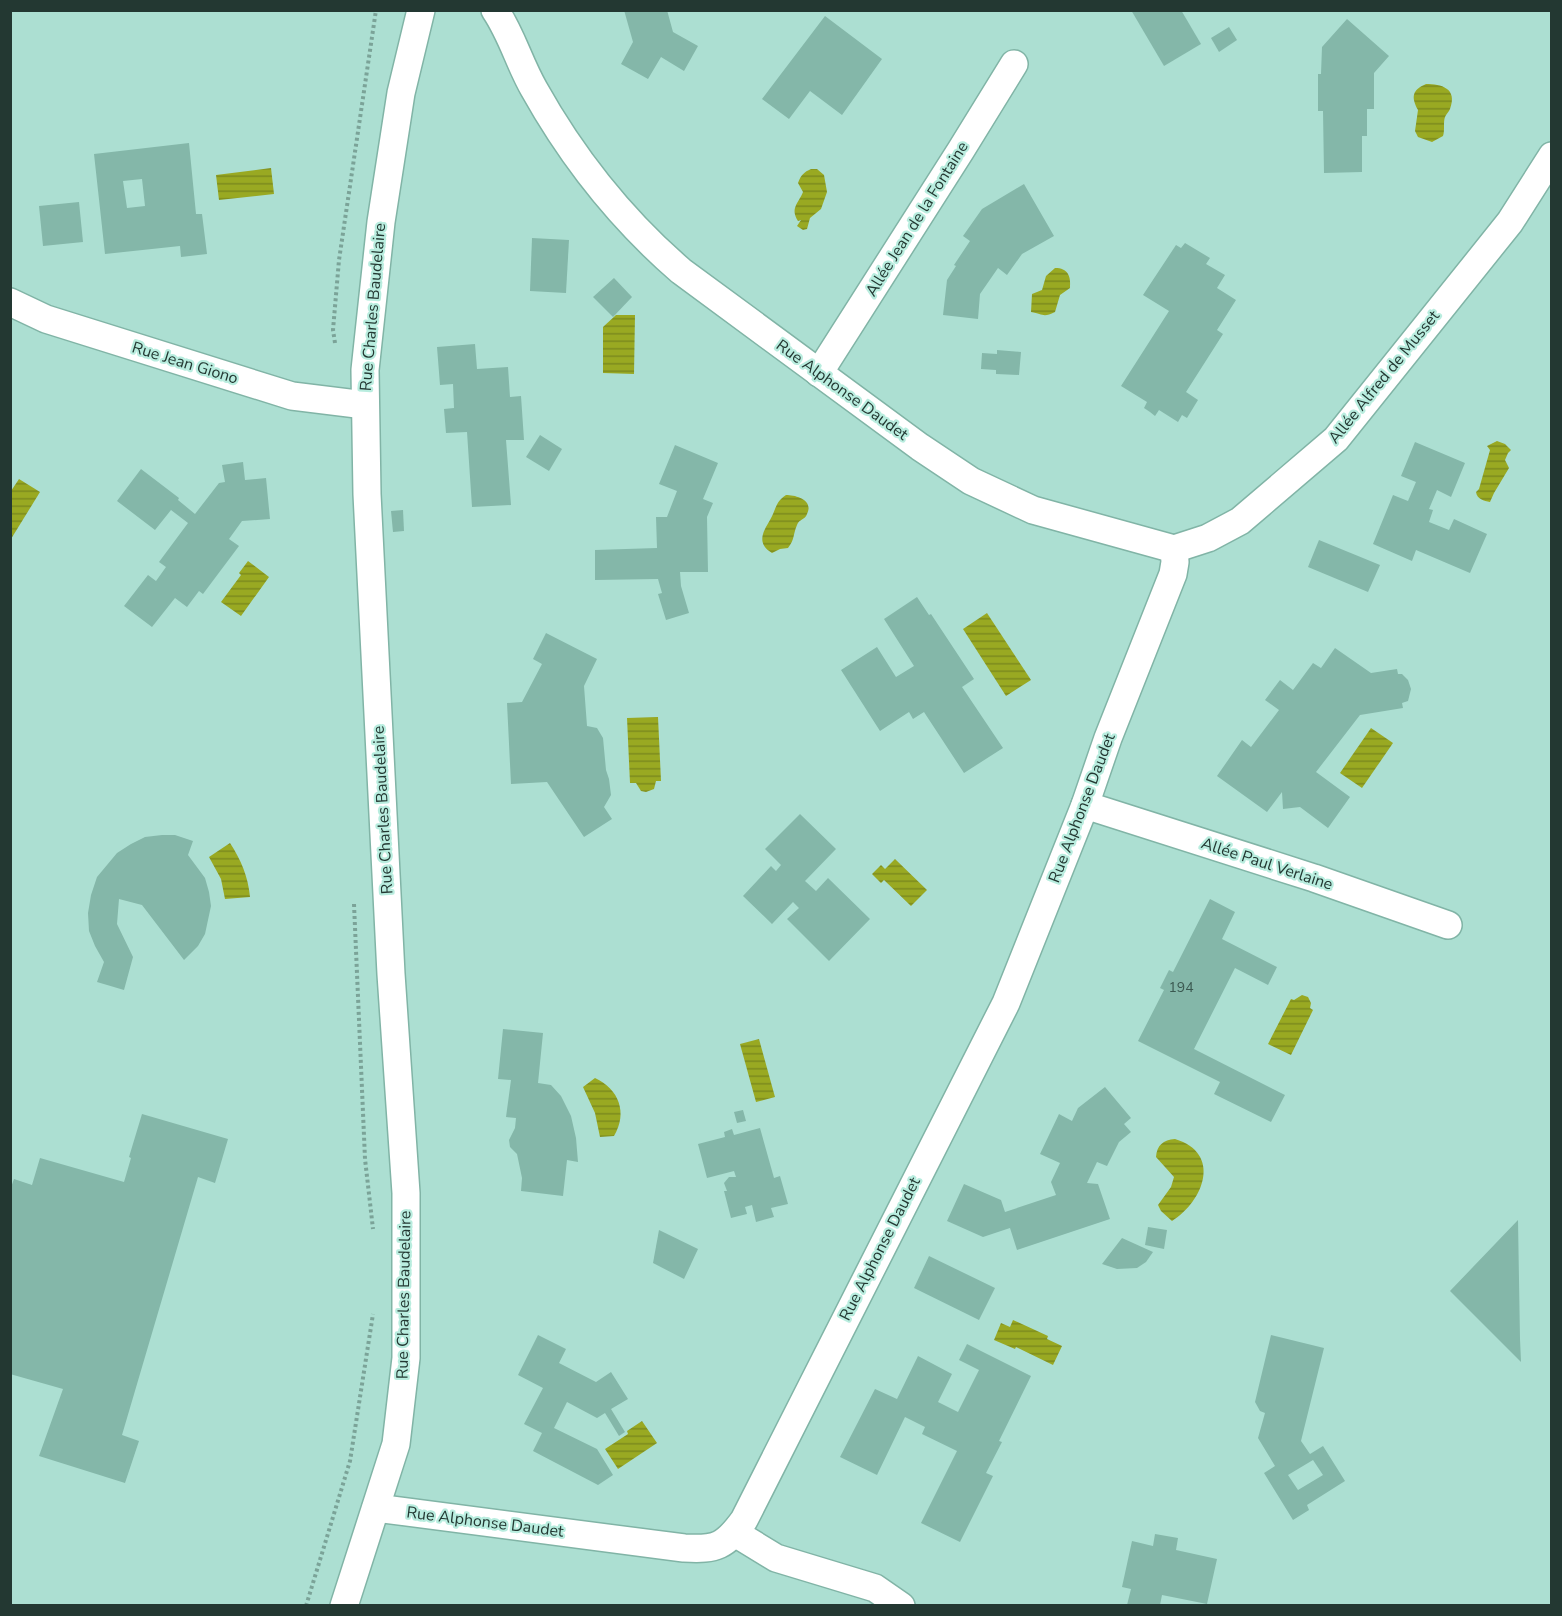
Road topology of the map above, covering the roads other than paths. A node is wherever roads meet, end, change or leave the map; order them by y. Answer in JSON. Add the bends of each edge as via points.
{"nodes":[{"id":1,"x":420,"y":10,"type":"edge"},
{"id":2,"x":495,"y":10,"type":"edge"},
{"id":3,"x":1014,"y":64,"type":"dead end"},
{"id":4,"x":1551,"y":156,"type":"edge"},
{"id":5,"x":10,"y":302,"type":"edge"},
{"id":6,"x":819,"y":374,"type":"junction"},
{"id":7,"x":365,"y":405,"type":"junction"},
{"id":8,"x":1174,"y":549,"type":"junction"},
{"id":9,"x":1085,"y":806,"type":"junction"},
{"id":10,"x":1448,"y":925,"type":"dead end"},
{"id":11,"x":376,"y":1508,"type":"junction"},
{"id":12,"x":735,"y":1533,"type":"junction"},
{"id":13,"x":344,"y":1605,"type":"edge"},
{"id":14,"x":901,"y":1605,"type":"edge"}],
"edges":[{"from":1,"to":7,"type":"street","name":"Rue Charles Baudelaire","via":[[401,93],[381,222],[371,297]]},
{"from":2,"to":6,"type":"street","name":"Rue Alphonse Daudet","via":[[548,112],[618,210],[681,271]]},
{"from":3,"to":6,"type":"street","name":"Allée Jean de la Fontaine"},
{"from":4,"to":8,"type":"street","name":"Allée Alfred de Musset","via":[[1510,222],[1336,439],[1240,521],[1208,538]]},
{"from":5,"to":7,"type":"street","name":"Rue Jean Giono","via":[[46,319],[292,396]]},
{"from":6,"to":8,"type":"street","name":"Rue Alphonse Daudet","via":[[971,481],[1033,510]]},
{"from":7,"to":11,"type":"street","name":"Rue Charles Baudelaire","via":[[391,974],[406,1193],[406,1358],[396,1444]]},
{"from":8,"to":9,"type":"street","name":"Rue Alphonse Daudet","via":[[1173,574]]},
{"from":9,"to":10,"type":"street","name":"Allée Paul Verlaine"},
{"from":9,"to":12,"type":"street","name":"Rue Alphonse Daudet","via":[[1006,1004]]},
{"from":11,"to":12,"type":"street","name":"Rue Alphonse Daudet","via":[[708,1550],[725,1543]]},
{"from":11,"to":13,"type":"street","name":"Rue Charles Baudelaire"},
{"from":12,"to":14,"type":"street","via":[[776,1558],[875,1588]]}]}
